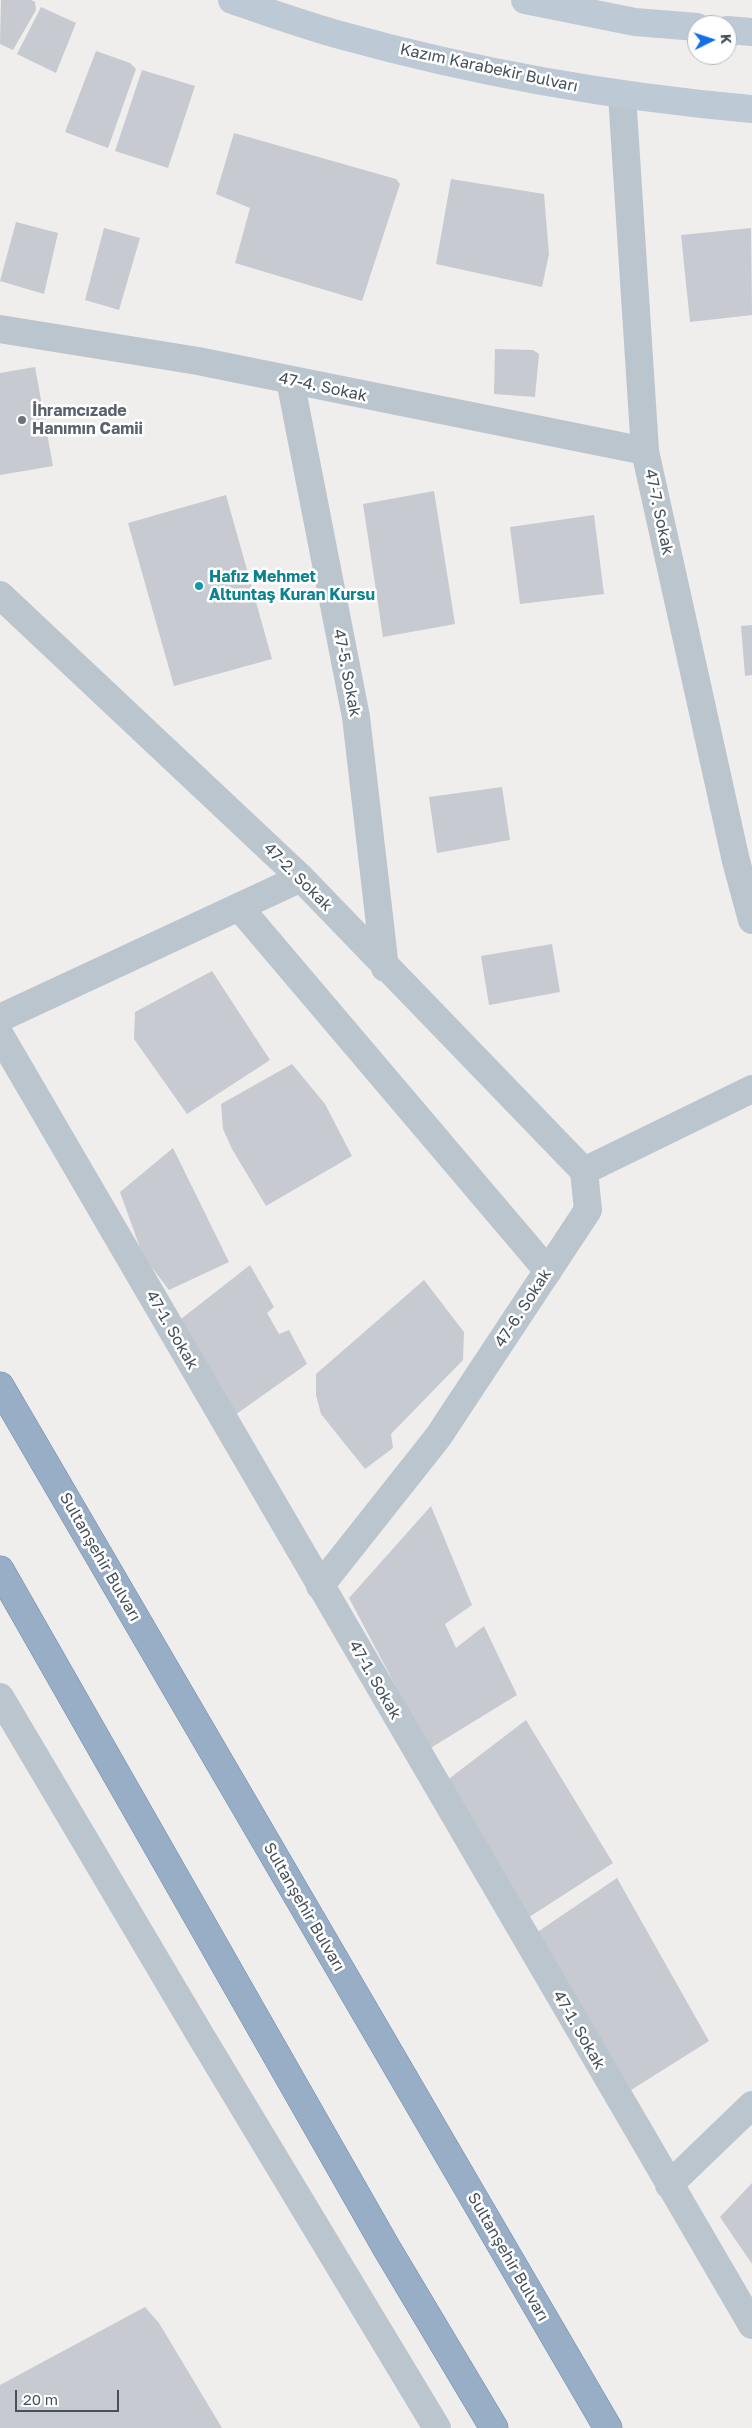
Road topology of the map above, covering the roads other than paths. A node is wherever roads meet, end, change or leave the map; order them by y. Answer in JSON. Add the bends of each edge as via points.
{"nodes":[{"id":1,"x":232,"y":0,"type":"edge"},
{"id":2,"x":525,"y":0,"type":"edge"},
{"id":3,"x":687,"y":26,"type":"edge"},
{"id":4,"x":737,"y":31,"type":"edge"},
{"id":5,"x":752,"y":32,"type":"edge"},
{"id":6,"x":622,"y":95,"type":"junction"},
{"id":7,"x":752,"y":108,"type":"edge"},
{"id":8,"x":0,"y":330,"type":"edge"},
{"id":9,"x":290,"y":380,"type":"junction"},
{"id":10,"x":645,"y":451,"type":"junction"},
{"id":11,"x":0,"y":595,"type":"edge"},
{"id":12,"x":744,"y":858,"type":"edge"},
{"id":13,"x":301,"y":878,"type":"junction"},
{"id":14,"x":239,"y":907,"type":"junction"},
{"id":15,"x":752,"y":920,"type":"edge"},
{"id":16,"x":385,"y":968,"type":"junction"},
{"id":17,"x":0,"y":1018,"type":"edge"},
{"id":18,"x":0,"y":1035,"type":"edge"},
{"id":19,"x":752,"y":1089,"type":"edge"},
{"id":20,"x":584,"y":1171,"type":"junction"},
{"id":21,"x":548,"y":1271,"type":"junction"},
{"id":22,"x":0,"y":1386,"type":"edge"},
{"id":23,"x":0,"y":1570,"type":"edge"},
{"id":24,"x":320,"y":1586,"type":"junction"},
{"id":25,"x":0,"y":1697,"type":"edge"},
{"id":26,"x":752,"y":2105,"type":"edge"},
{"id":27,"x":669,"y":2185,"type":"junction"},
{"id":28,"x":752,"y":2324,"type":"edge"},
{"id":29,"x":437,"y":2428,"type":"edge"},
{"id":30,"x":494,"y":2428,"type":"edge"},
{"id":31,"x":608,"y":2428,"type":"edge"}],
"edges":[{"from":1,"to":6,"type":"main road","name":"Kazım Karabekir Bulvarı","via":[[339,35],[411,53]]},
{"from":2,"to":3,"type":"main road","via":[[636,22]]},
{"from":4,"to":5,"type":"main road"},
{"from":6,"to":7,"type":"main road","name":"Kazım Karabekir Bulvarı"},
{"from":6,"to":10,"type":"street","name":"47-7. Sokak"},
{"from":8,"to":9,"type":"street","name":"47-4. Sokak","via":[[198,361]]},
{"from":9,"to":10,"type":"street","name":"47-4. Sokak"},
{"from":9,"to":16,"type":"street","name":"47-5. Sokak","via":[[356,718]]},
{"from":10,"to":12,"type":"street","name":"47-7. Sokak"},
{"from":11,"to":13,"type":"street","name":"47-2. Sokak"},
{"from":12,"to":15,"type":"street","name":"47-7. Sokak"},
{"from":13,"to":14,"type":"street"},
{"from":13,"to":16,"type":"street","name":"47-2. Sokak"},
{"from":14,"to":17,"type":"street"},
{"from":14,"to":21,"type":"street"},
{"from":16,"to":20,"type":"street","name":"47-2. Sokak"},
{"from":18,"to":24,"type":"street","name":"47-1. Sokak"},
{"from":19,"to":20,"type":"street"},
{"from":20,"to":21,"type":"street","name":"47-6. Sokak","via":[[588,1210]]},
{"from":21,"to":24,"type":"street","name":"47-6. Sokak","via":[[438,1437]]},
{"from":22,"to":31,"type":"highway","name":"Sultanşehir Bulvarı"},
{"from":23,"to":30,"type":"highway","via":[[381,2238]]},
{"from":24,"to":27,"type":"street","name":"47-1. Sokak"},
{"from":25,"to":29,"type":"street"},
{"from":26,"to":27,"type":"street"},
{"from":27,"to":28,"type":"street","name":"47-1. Sokak"}]}
